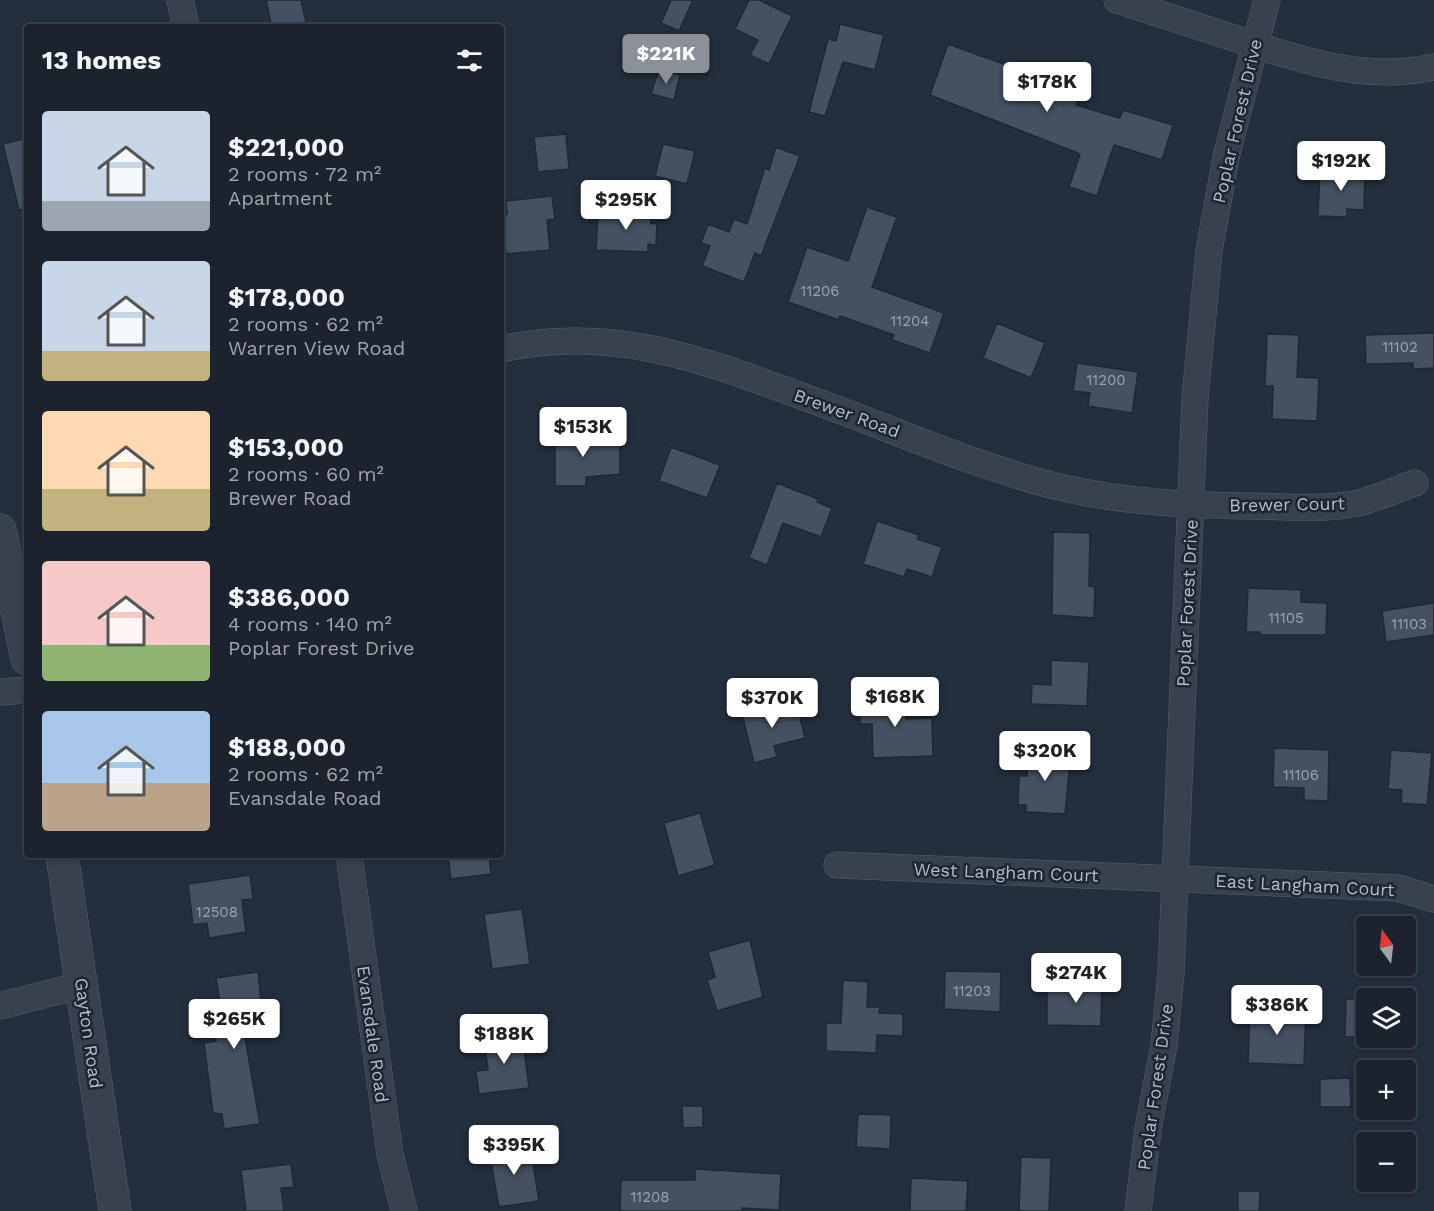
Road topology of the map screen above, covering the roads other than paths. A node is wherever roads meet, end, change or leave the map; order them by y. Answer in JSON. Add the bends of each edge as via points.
{"nodes":[{"id":1,"x":180,"y":0,"type":"edge"},
{"id":2,"x":1117,"y":0,"type":"edge"},
{"id":3,"x":1267,"y":0,"type":"edge"},
{"id":4,"x":185,"y":24,"type":"edge"},
{"id":5,"x":1254,"y":45,"type":"junction"},
{"id":6,"x":1434,"y":67,"type":"edge"},
{"id":7,"x":504,"y":349,"type":"edge"},
{"id":8,"x":1415,"y":483,"type":"dead end"},
{"id":9,"x":1192,"y":505,"type":"junction"},
{"id":10,"x":0,"y":530,"type":"edge"},
{"id":11,"x":24,"y":645,"type":"edge"},
{"id":12,"x":24,"y":690,"type":"edge"},
{"id":13,"x":0,"y":692,"type":"edge"},
{"id":14,"x":62,"y":858,"type":"edge"},
{"id":15,"x":349,"y":858,"type":"edge"},
{"id":16,"x":837,"y":865,"type":"dead end"},
{"id":17,"x":1175,"y":879,"type":"junction"},
{"id":18,"x":1434,"y":899,"type":"edge"},
{"id":19,"x":82,"y":985,"type":"junction"},
{"id":20,"x":0,"y":1006,"type":"edge"},
{"id":21,"x":115,"y":1211,"type":"edge"},
{"id":22,"x":404,"y":1211,"type":"edge"},
{"id":23,"x":1138,"y":1211,"type":"edge"}],
"edges":[{"from":1,"to":4,"type":"street"},
{"from":2,"to":5,"type":"street"},
{"from":3,"to":5,"type":"street","name":"Poplar Forest Drive"},
{"from":5,"to":6,"type":"street","via":[[1337,69],[1377,73]]},
{"from":5,"to":9,"type":"street","name":"Poplar Forest Drive","via":[[1226,157],[1209,251],[1195,398]]},
{"from":7,"to":9,"type":"street","name":"Brewer Road","via":[[570,339],[659,349],[740,373],[985,464],[1064,488]]},
{"from":8,"to":9,"type":"street","name":"Brewer Court","via":[[1361,502],[1327,506]]},
{"from":9,"to":17,"type":"street","name":"Poplar Forest Drive"},
{"from":10,"to":11,"type":"street"},
{"from":12,"to":13,"type":"street"},
{"from":14,"to":19,"type":"street","name":"Gayton Road"},
{"from":15,"to":22,"type":"street","name":"Evansdale Road","via":[[390,1154]]},
{"from":16,"to":17,"type":"street","name":"West Langham Court"},
{"from":17,"to":18,"type":"street","name":"East Langham Court","via":[[1398,888]]},
{"from":17,"to":23,"type":"street","name":"Poplar Forest Drive","via":[[1164,1045]]},
{"from":19,"to":20,"type":"street"},
{"from":19,"to":21,"type":"street","name":"Gayton Road"}]}
